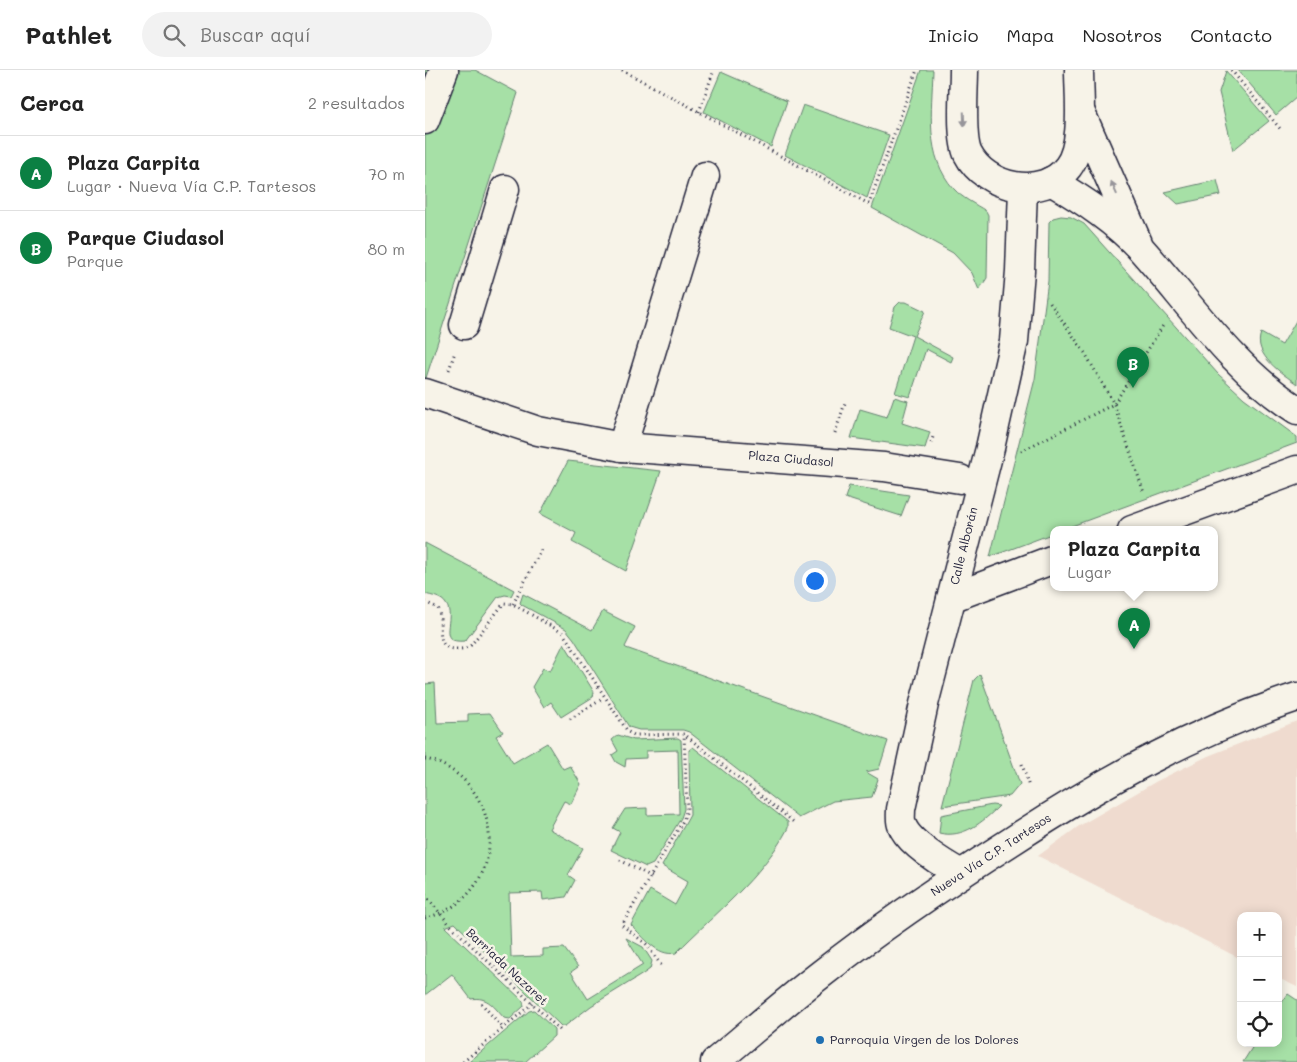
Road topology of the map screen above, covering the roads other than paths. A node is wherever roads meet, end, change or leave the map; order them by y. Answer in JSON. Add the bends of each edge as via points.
{"nodes":[{"id":1,"x":444,"y":70,"type":"edge"},
{"id":2,"x":964,"y":70,"type":"edge"},
{"id":3,"x":1079,"y":70,"type":"edge"},
{"id":4,"x":1080,"y":110,"type":"junction"},
{"id":5,"x":425,"y":120,"type":"edge"},
{"id":6,"x":705,"y":176,"type":"dead end"},
{"id":7,"x":1051,"y":181,"type":"junction"},
{"id":8,"x":505,"y":189,"type":"dead end"},
{"id":9,"x":1023,"y":189,"type":"junction"},
{"id":10,"x":1141,"y":249,"type":"junction"},
{"id":11,"x":464,"y":325,"type":"road end"},
{"id":12,"x":433,"y":395,"type":"edge"},
{"id":13,"x":1297,"y":410,"type":"edge"},
{"id":14,"x":622,"y":447,"type":"junction"},
{"id":15,"x":1297,"y":470,"type":"edge"},
{"id":16,"x":960,"y":479,"type":"dead end"},
{"id":17,"x":1142,"y":526,"type":"edge"},
{"id":18,"x":1050,"y":561,"type":"edge"},
{"id":19,"x":951,"y":598,"type":"junction"},
{"id":20,"x":1297,"y":697,"type":"edge"},
{"id":21,"x":961,"y":874,"type":"junction"},
{"id":22,"x":715,"y":1062,"type":"edge"}],
"edges":[{"from":1,"to":5,"type":"street"},
{"from":2,"to":9,"type":"street","one_way":true,"via":[[967,153],[988,177]]},
{"from":3,"to":4,"type":"street"},
{"from":4,"to":7,"type":"street","via":[[1077,144],[1068,167]]},
{"from":10,"to":4,"type":"street","one_way":true},
{"from":6,"to":14,"type":"street"},
{"from":7,"to":9,"type":"street"},
{"from":7,"to":10,"type":"street","via":[[1086,202]]},
{"from":8,"to":11,"type":"street"},
{"from":9,"to":19,"type":"street","name":"Calle Alborán","via":[[1014,341]]},
{"from":10,"to":13,"type":"street","via":[[1181,299],[1251,375]]},
{"from":12,"to":14,"type":"street","name":"Plaza Ciudasol","via":[[538,431]]},
{"from":14,"to":16,"type":"street","name":"Plaza Ciudasol","via":[[884,467]]},
{"from":15,"to":17,"type":"street"},
{"from":18,"to":19,"type":"street"},
{"from":19,"to":21,"type":"street","name":"Calle Alborán","via":[[921,713],[901,809],[902,825],[908,834],[932,857]]},
{"from":20,"to":21,"type":"street","name":"Nueva Vía C.P. Tartesos","via":[[1198,734],[1122,772]]},
{"from":21,"to":22,"type":"street","name":"Nueva Vía C.P. Tartesos","via":[[819,976]]}]}
